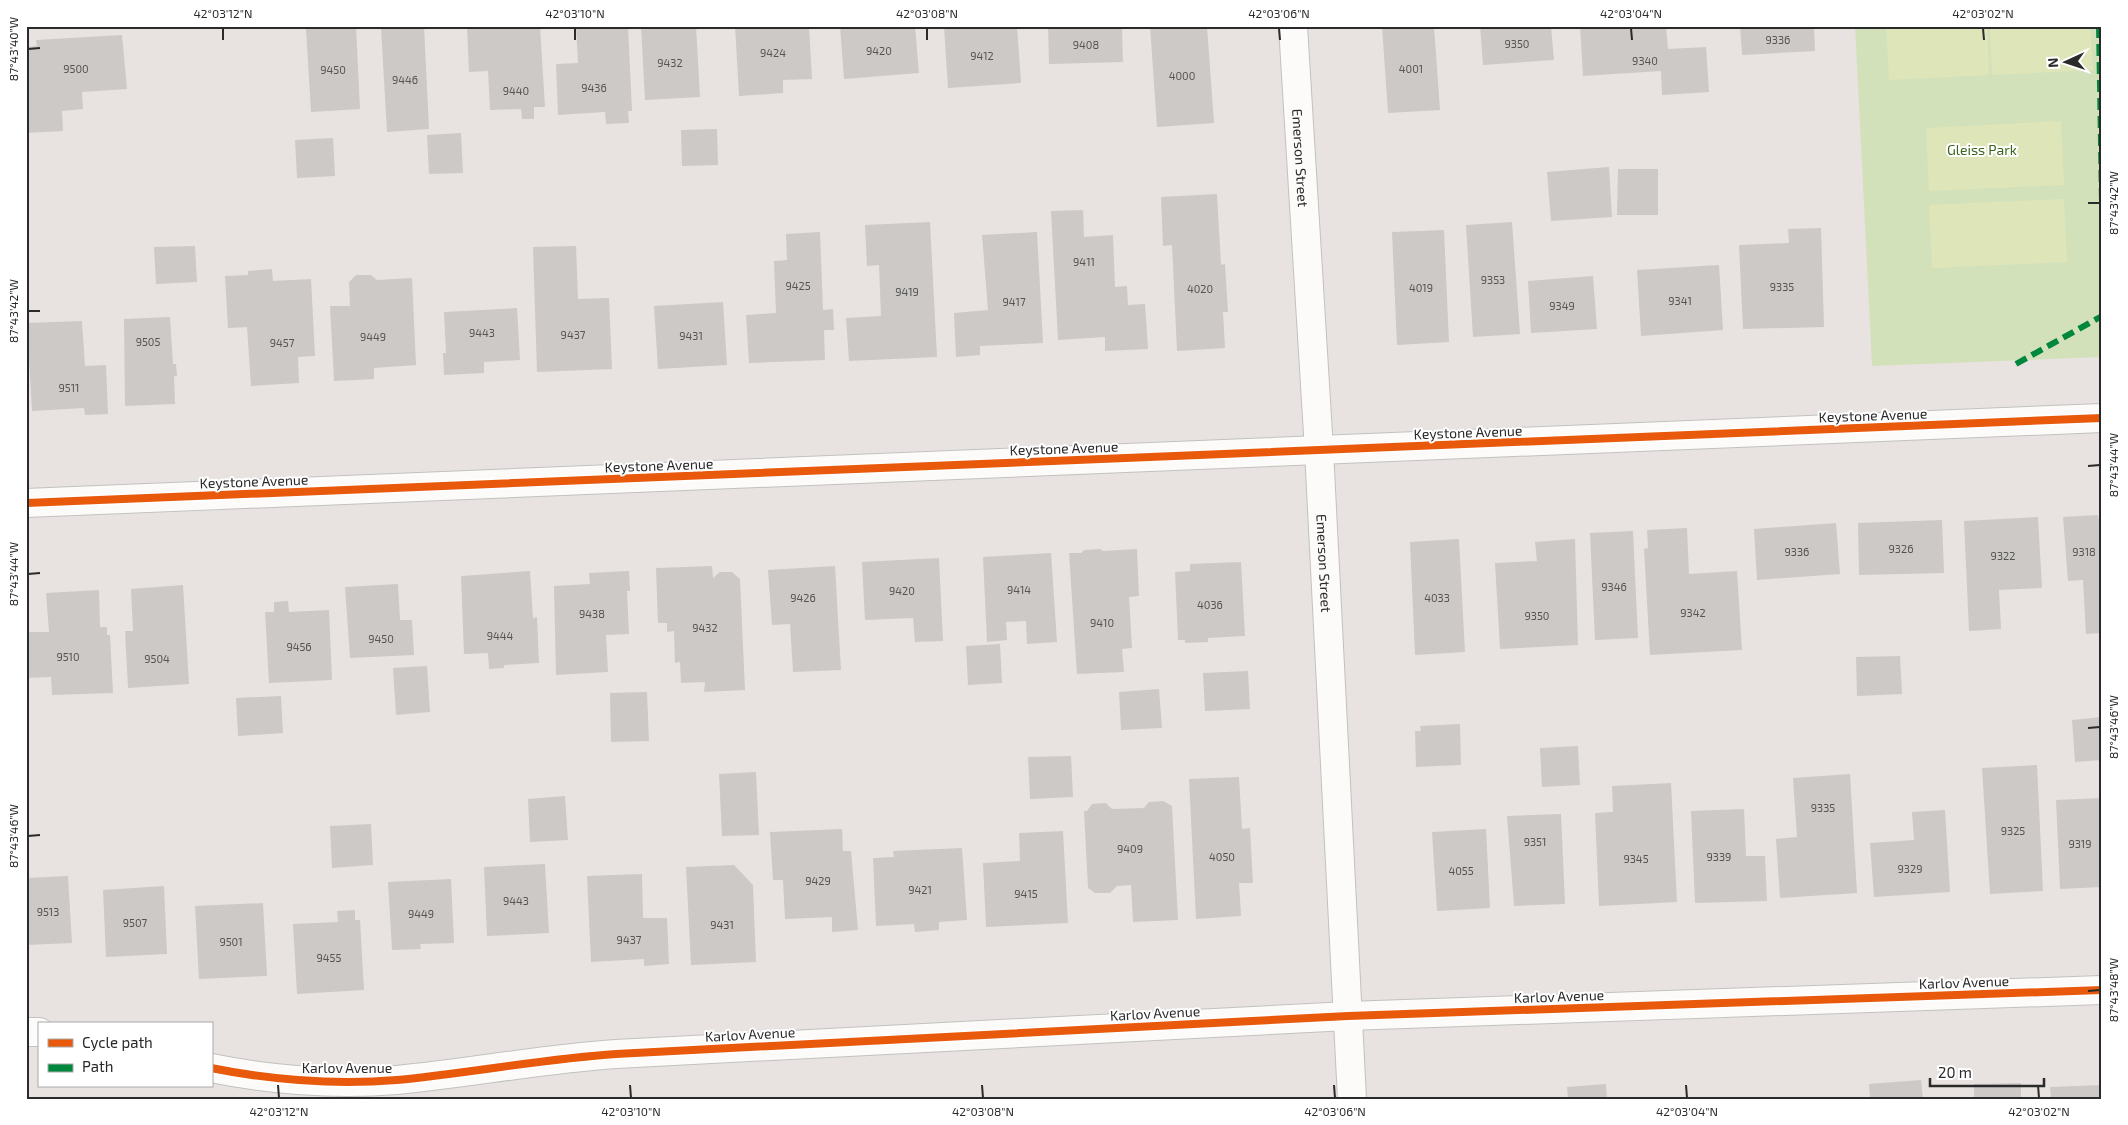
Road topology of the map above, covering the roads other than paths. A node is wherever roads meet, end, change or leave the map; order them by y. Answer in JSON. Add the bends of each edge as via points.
{"nodes":[{"id":1,"x":1293,"y":26,"type":"edge"},
{"id":2,"x":2102,"y":418,"type":"edge"},
{"id":3,"x":1319,"y":450,"type":"junction"},
{"id":4,"x":26,"y":503,"type":"edge"},
{"id":5,"x":2102,"y":990,"type":"edge"},
{"id":6,"x":1348,"y":1016,"type":"junction"},
{"id":7,"x":212,"y":1068,"type":"edge"},
{"id":8,"x":1352,"y":1099,"type":"edge"}],
"edges":[{"from":1,"to":3,"type":"street","name":"Emerson Street"},
{"from":2,"to":3,"type":"street","name":"Keystone Avenue"},
{"from":3,"to":4,"type":"street","name":"Keystone Avenue"},
{"from":3,"to":6,"type":"street","name":"Emerson Street"},
{"from":5,"to":6,"type":"street","name":"Karlov Avenue"},
{"from":6,"to":7,"type":"street","name":"Karlov Avenue","via":[[566,1057],[396,1080],[281,1079]]},
{"from":6,"to":8,"type":"street","name":"Emerson Street"}]}
